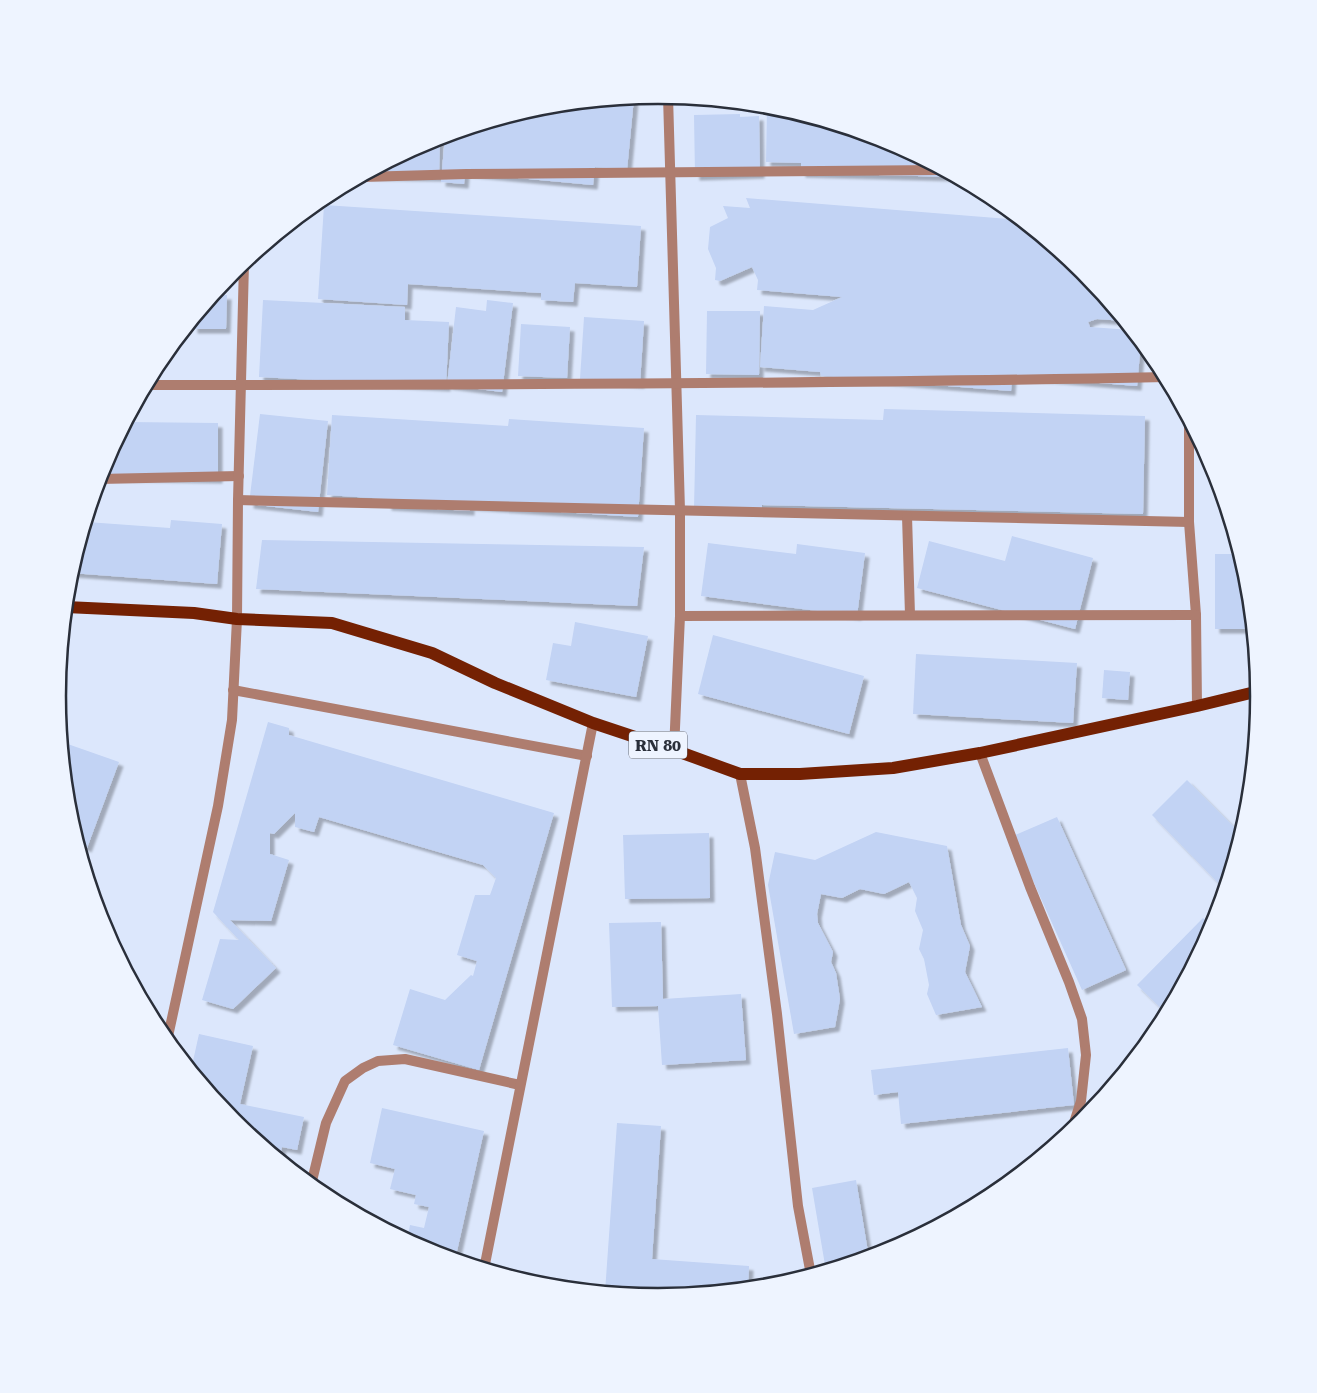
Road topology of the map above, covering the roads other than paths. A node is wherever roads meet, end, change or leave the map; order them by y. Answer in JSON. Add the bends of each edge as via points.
{"nodes":[{"id":1,"x":668,"y":105,"type":"edge"},
{"id":2,"x":929,"y":170,"type":"edge"},
{"id":3,"x":670,"y":171,"type":"junction"},
{"id":4,"x":376,"y":177,"type":"edge"},
{"id":5,"x":244,"y":275,"type":"edge"},
{"id":6,"x":1157,"y":377,"type":"edge"},
{"id":7,"x":677,"y":384,"type":"junction"},
{"id":8,"x":155,"y":385,"type":"edge"},
{"id":9,"x":240,"y":385,"type":"junction"},
{"id":10,"x":1189,"y":433,"type":"edge"},
{"id":11,"x":239,"y":476,"type":"junction"},
{"id":12,"x":108,"y":479,"type":"edge"},
{"id":13,"x":238,"y":500,"type":"junction"},
{"id":14,"x":680,"y":510,"type":"junction"},
{"id":15,"x":907,"y":516,"type":"junction"},
{"id":16,"x":1189,"y":522,"type":"junction"},
{"id":17,"x":73,"y":607,"type":"edge"},
{"id":18,"x":910,"y":615,"type":"junction"},
{"id":19,"x":1196,"y":615,"type":"junction"},
{"id":20,"x":680,"y":616,"type":"junction"},
{"id":21,"x":237,"y":619,"type":"junction"},
{"id":22,"x":233,"y":690,"type":"junction"},
{"id":23,"x":1251,"y":693,"type":"edge"},
{"id":24,"x":1197,"y":706,"type":"junction"},
{"id":25,"x":593,"y":723,"type":"junction"},
{"id":26,"x":674,"y":750,"type":"junction"},
{"id":27,"x":980,"y":753,"type":"junction"},
{"id":28,"x":587,"y":756,"type":"junction"},
{"id":29,"x":740,"y":774,"type":"junction"},
{"id":30,"x":169,"y":1030,"type":"edge"},
{"id":31,"x":520,"y":1084,"type":"junction"},
{"id":32,"x":1076,"y":1116,"type":"edge"},
{"id":33,"x":313,"y":1177,"type":"edge"},
{"id":34,"x":485,"y":1263,"type":"edge"},
{"id":35,"x":810,"y":1269,"type":"edge"}],
"edges":[{"from":1,"to":3,"type":"street"},
{"from":2,"to":3,"type":"street"},
{"from":3,"to":4,"type":"street"},
{"from":3,"to":7,"type":"street"},
{"from":5,"to":9,"type":"street"},
{"from":6,"to":7,"type":"street"},
{"from":7,"to":9,"type":"street"},
{"from":7,"to":14,"type":"street"},
{"from":8,"to":9,"type":"street"},
{"from":9,"to":11,"type":"street"},
{"from":10,"to":16,"type":"street"},
{"from":11,"to":12,"type":"street"},
{"from":11,"to":13,"type":"street"},
{"from":13,"to":14,"type":"street"},
{"from":13,"to":21,"type":"street"},
{"from":14,"to":15,"type":"street"},
{"from":14,"to":20,"type":"street"},
{"from":15,"to":16,"type":"street"},
{"from":15,"to":18,"type":"street"},
{"from":16,"to":19,"type":"street"},
{"from":17,"to":21,"type":"main road","number":"RN 80","via":[[194,613]]},
{"from":18,"to":19,"type":"street"},
{"from":18,"to":20,"type":"street"},
{"from":19,"to":24,"type":"street"},
{"from":20,"to":26,"type":"street"},
{"from":21,"to":22,"type":"street"},
{"from":21,"to":25,"type":"main road","number":"RN 80","via":[[332,623],[432,653]]},
{"from":22,"to":28,"type":"street"},
{"from":22,"to":30,"type":"street","via":[[232,720],[218,806]]},
{"from":23,"to":24,"type":"main road","number":"RN 80"},
{"from":24,"to":27,"type":"main road","number":"RN 80"},
{"from":25,"to":26,"type":"main road","number":"RN 80"},
{"from":25,"to":28,"type":"street"},
{"from":26,"to":29,"type":"main road","number":"RN 80"},
{"from":27,"to":29,"type":"main road","number":"RN 80","via":[[893,768]]},
{"from":27,"to":32,"type":"street","via":[[1082,1019],[1086,1055]]},
{"from":28,"to":31,"type":"street"},
{"from":29,"to":35,"type":"street","via":[[755,848],[798,1206]]},
{"from":31,"to":33,"type":"street","via":[[406,1059],[378,1061],[345,1081],[326,1123]]},
{"from":31,"to":34,"type":"street"}]}
